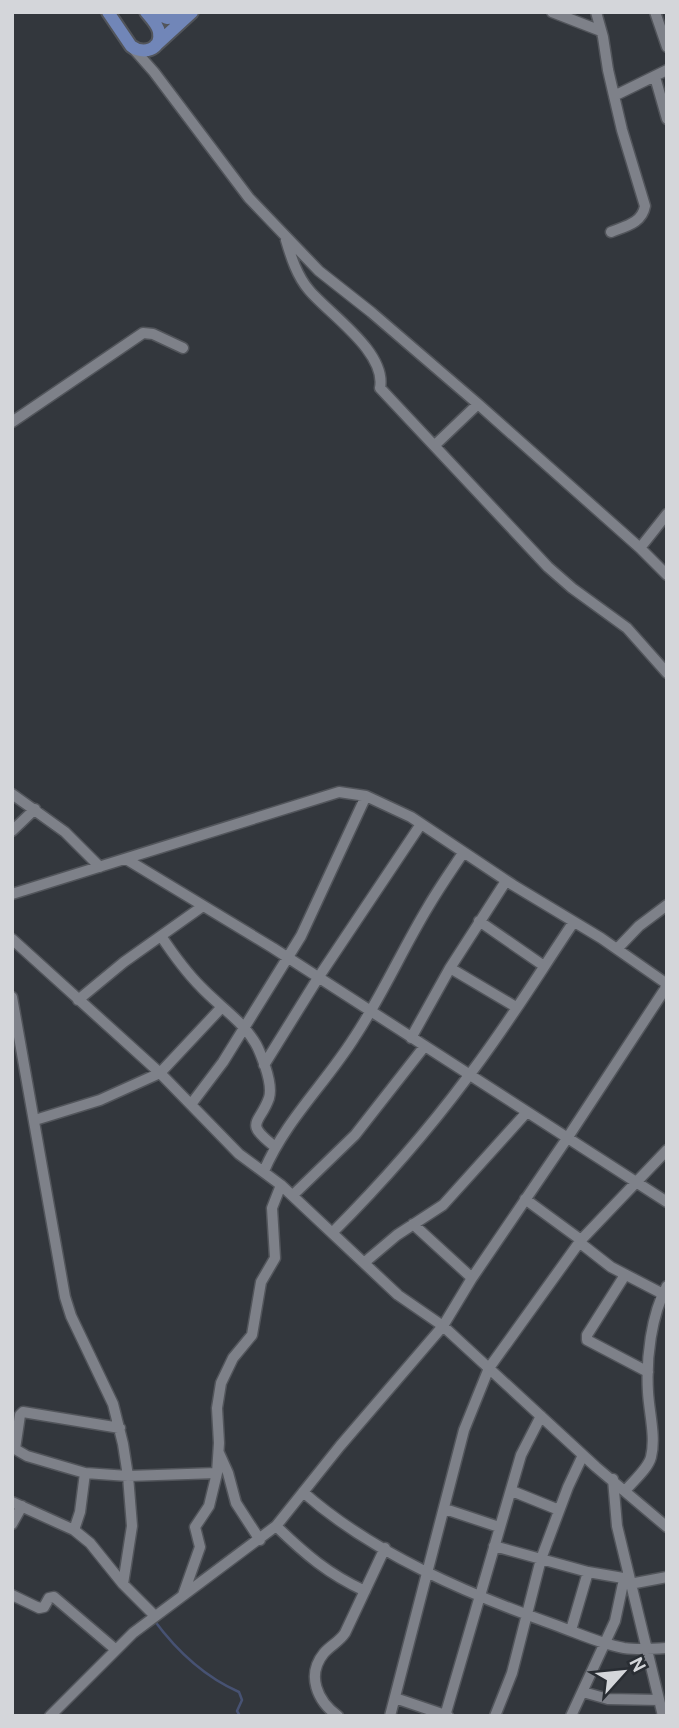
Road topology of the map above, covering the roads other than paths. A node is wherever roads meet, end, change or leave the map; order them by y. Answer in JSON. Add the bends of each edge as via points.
{"nodes":[{"id":1,"x":108,"y":12,"type":"edge"},
{"id":2,"x":146,"y":12,"type":"edge"},
{"id":3,"x":153,"y":12,"type":"edge"},
{"id":4,"x":552,"y":12,"type":"edge"},
{"id":5,"x":596,"y":12,"type":"edge"},
{"id":6,"x":655,"y":12,"type":"edge"},
{"id":7,"x":191,"y":13,"type":"edge"},
{"id":8,"x":601,"y":31,"type":"junction"},
{"id":9,"x":131,"y":46,"type":"junction"},
{"id":10,"x":155,"y":46,"type":"junction"},
{"id":11,"x":667,"y":47,"type":"edge"},
{"id":12,"x":667,"y":70,"type":"edge"},
{"id":13,"x":154,"y":72,"type":"junction"},
{"id":14,"x":655,"y":77,"type":"junction"},
{"id":15,"x":614,"y":96,"type":"junction"},
{"id":16,"x":667,"y":119,"type":"edge"},
{"id":17,"x":611,"y":232,"type":"dead end"},
{"id":18,"x":285,"y":236,"type":"junction"},
{"id":19,"x":183,"y":348,"type":"dead end"},
{"id":20,"x":478,"y":404,"type":"junction"},
{"id":21,"x":12,"y":422,"type":"edge"},
{"id":22,"x":435,"y":445,"type":"junction"},
{"id":23,"x":667,"y":514,"type":"edge"},
{"id":24,"x":640,"y":548,"type":"junction"},
{"id":25,"x":667,"y":575,"type":"edge"},
{"id":26,"x":667,"y":673,"type":"edge"},
{"id":27,"x":12,"y":793,"type":"edge"},
{"id":28,"x":366,"y":796,"type":"junction"},
{"id":29,"x":35,"y":809,"type":"junction"},
{"id":30,"x":421,"y":824,"type":"junction"},
{"id":31,"x":12,"y":831,"type":"edge"},
{"id":32,"x":463,"y":853,"type":"junction"},
{"id":33,"x":126,"y":859,"type":"junction"},
{"id":34,"x":100,"y":867,"type":"junction"},
{"id":35,"x":506,"y":881,"type":"junction"},
{"id":36,"x":12,"y":894,"type":"edge"},
{"id":37,"x":667,"y":905,"type":"edge"},
{"id":38,"x":203,"y":906,"type":"junction"},
{"id":39,"x":479,"y":921,"type":"junction"},
{"id":40,"x":573,"y":923,"type":"junction"},
{"id":41,"x":161,"y":936,"type":"junction"},
{"id":42,"x":12,"y":939,"type":"edge"},
{"id":43,"x":617,"y":949,"type":"junction"},
{"id":44,"x":287,"y":957,"type":"junction"},
{"id":45,"x":544,"y":966,"type":"junction"},
{"id":46,"x":450,"y":968,"type":"junction"},
{"id":47,"x":318,"y":978,"type":"junction"},
{"id":48,"x":666,"y":984,"type":"edge"},
{"id":49,"x":12,"y":998,"type":"edge"},
{"id":50,"x":78,"y":1000,"type":"junction"},
{"id":51,"x":516,"y":1007,"type":"junction"},
{"id":52,"x":221,"y":1008,"type":"junction"},
{"id":53,"x":371,"y":1012,"type":"junction"},
{"id":54,"x":244,"y":1027,"type":"junction"},
{"id":55,"x":411,"y":1038,"type":"junction"},
{"id":56,"x":424,"y":1047,"type":"junction"},
{"id":57,"x":264,"y":1065,"type":"junction"},
{"id":58,"x":160,"y":1073,"type":"junction"},
{"id":59,"x":469,"y":1076,"type":"junction"},
{"id":60,"x":191,"y":1103,"type":"junction"},
{"id":61,"x":527,"y":1112,"type":"junction"},
{"id":62,"x":35,"y":1119,"type":"junction"},
{"id":63,"x":568,"y":1137,"type":"junction"},
{"id":64,"x":274,"y":1146,"type":"junction"},
{"id":65,"x":667,"y":1150,"type":"edge"},
{"id":66,"x":264,"y":1171,"type":"junction"},
{"id":67,"x":636,"y":1180,"type":"junction"},
{"id":68,"x":282,"y":1185,"type":"junction"},
{"id":69,"x":293,"y":1195,"type":"junction"},
{"id":70,"x":525,"y":1199,"type":"junction"},
{"id":71,"x":667,"y":1202,"type":"edge"},
{"id":72,"x":413,"y":1224,"type":"junction"},
{"id":73,"x":333,"y":1232,"type":"junction"},
{"id":74,"x":580,"y":1241,"type":"junction"},
{"id":75,"x":365,"y":1262,"type":"junction"},
{"id":76,"x":625,"y":1275,"type":"junction"},
{"id":77,"x":472,"y":1278,"type":"junction"},
{"id":78,"x":665,"y":1290,"type":"edge"},
{"id":79,"x":443,"y":1326,"type":"junction"},
{"id":80,"x":489,"y":1368,"type":"junction"},
{"id":81,"x":648,"y":1372,"type":"junction"},
{"id":82,"x":541,"y":1416,"type":"junction"},
{"id":83,"x":120,"y":1428,"type":"junction"},
{"id":84,"x":14,"y":1449,"type":"edge"},
{"id":85,"x":219,"y":1452,"type":"junction"},
{"id":86,"x":583,"y":1455,"type":"junction"},
{"id":87,"x":85,"y":1473,"type":"junction"},
{"id":88,"x":217,"y":1473,"type":"junction"},
{"id":89,"x":128,"y":1476,"type":"junction"},
{"id":90,"x":613,"y":1479,"type":"junction"},
{"id":91,"x":625,"y":1490,"type":"junction"},
{"id":92,"x":512,"y":1491,"type":"junction"},
{"id":93,"x":303,"y":1492,"type":"junction"},
{"id":94,"x":17,"y":1504,"type":"edge"},
{"id":95,"x":445,"y":1509,"type":"junction"},
{"id":96,"x":559,"y":1510,"type":"junction"},
{"id":97,"x":12,"y":1524,"type":"edge"},
{"id":98,"x":276,"y":1526,"type":"junction"},
{"id":99,"x":499,"y":1527,"type":"junction"},
{"id":100,"x":667,"y":1527,"type":"edge"},
{"id":101,"x":74,"y":1530,"type":"junction"},
{"id":102,"x":260,"y":1540,"type":"junction"},
{"id":103,"x":494,"y":1546,"type":"junction"},
{"id":104,"x":385,"y":1548,"type":"junction"},
{"id":105,"x":541,"y":1559,"type":"junction"},
{"id":106,"x":429,"y":1572,"type":"junction"},
{"id":107,"x":588,"y":1572,"type":"junction"},
{"id":108,"x":667,"y":1577,"type":"edge"},
{"id":109,"x":628,"y":1581,"type":"junction"},
{"id":110,"x":123,"y":1584,"type":"junction"},
{"id":111,"x":365,"y":1591,"type":"junction"},
{"id":112,"x":12,"y":1595,"type":"edge"},
{"id":113,"x":183,"y":1595,"type":"junction"},
{"id":114,"x":479,"y":1596,"type":"junction"},
{"id":115,"x":155,"y":1615,"type":"junction"},
{"id":116,"x":527,"y":1615,"type":"junction"},
{"id":117,"x":571,"y":1630,"type":"junction"},
{"id":118,"x":604,"y":1644,"type":"junction"},
{"id":119,"x":667,"y":1648,"type":"edge"},
{"id":120,"x":115,"y":1649,"type":"junction"},
{"id":121,"x":647,"y":1650,"type":"junction"},
{"id":122,"x":583,"y":1692,"type":"junction"},
{"id":123,"x":395,"y":1698,"type":"junction"},
{"id":124,"x":659,"y":1700,"type":"junction"},
{"id":125,"x":446,"y":1715,"type":"edge"},
{"id":126,"x":50,"y":1716,"type":"edge"},
{"id":127,"x":338,"y":1716,"type":"edge"},
{"id":128,"x":390,"y":1716,"type":"edge"},
{"id":129,"x":495,"y":1716,"type":"edge"},
{"id":130,"x":571,"y":1716,"type":"edge"},
{"id":131,"x":663,"y":1716,"type":"edge"}],
"edges":[{"from":1,"to":9,"type":"main road"},
{"from":2,"to":10,"type":"main road","via":[[159,31]]},
{"from":3,"to":7,"type":"main road","via":[[174,19]]},
{"from":4,"to":8,"type":"street"},
{"from":5,"to":8,"type":"street"},
{"from":6,"to":11,"type":"street"},
{"from":7,"to":10,"type":"main road"},
{"from":8,"to":15,"type":"street"},
{"from":9,"to":10,"type":"main road","via":[[140,51]]},
{"from":9,"to":13,"type":"street"},
{"from":10,"to":13,"type":"street","via":[[150,58]]},
{"from":12,"to":14,"type":"street"},
{"from":13,"to":18,"type":"street","via":[[249,198]]},
{"from":14,"to":15,"type":"street"},
{"from":14,"to":16,"type":"street"},
{"from":15,"to":17,"type":"street","via":[[645,206],[639,219]]},
{"from":18,"to":20,"type":"street","via":[[319,271]]},
{"from":18,"to":22,"type":"street","via":[[308,289],[363,345],[376,365],[380,388]]},
{"from":19,"to":21,"type":"street","via":[[144,333]]},
{"from":20,"to":22,"type":"street"},
{"from":20,"to":24,"type":"street"},
{"from":22,"to":26,"type":"street","via":[[548,567],[626,628]]},
{"from":23,"to":24,"type":"street"},
{"from":24,"to":25,"type":"street"},
{"from":27,"to":29,"type":"street"},
{"from":28,"to":30,"type":"street"},
{"from":28,"to":33,"type":"street","via":[[339,792]]},
{"from":28,"to":44,"type":"street","via":[[317,904]]},
{"from":29,"to":31,"type":"street"},
{"from":29,"to":34,"type":"street"},
{"from":30,"to":32,"type":"street"},
{"from":30,"to":47,"type":"street"},
{"from":32,"to":35,"type":"street"},
{"from":32,"to":53,"type":"street"},
{"from":33,"to":34,"type":"street"},
{"from":33,"to":38,"type":"street"},
{"from":34,"to":36,"type":"street"},
{"from":35,"to":39,"type":"street"},
{"from":35,"to":40,"type":"street"},
{"from":37,"to":43,"type":"street"},
{"from":38,"to":41,"type":"street"},
{"from":38,"to":44,"type":"street"},
{"from":39,"to":45,"type":"street"},
{"from":39,"to":46,"type":"street"},
{"from":40,"to":43,"type":"street"},
{"from":40,"to":45,"type":"street"},
{"from":41,"to":50,"type":"street"},
{"from":41,"to":52,"type":"street"},
{"from":42,"to":50,"type":"street"},
{"from":43,"to":48,"type":"street"},
{"from":44,"to":47,"type":"street"},
{"from":44,"to":54,"type":"street"},
{"from":45,"to":51,"type":"street"},
{"from":46,"to":51,"type":"street"},
{"from":46,"to":55,"type":"street"},
{"from":47,"to":53,"type":"street"},
{"from":47,"to":57,"type":"street"},
{"from":48,"to":63,"type":"street"},
{"from":49,"to":62,"type":"street"},
{"from":50,"to":58,"type":"street"},
{"from":51,"to":59,"type":"street"},
{"from":52,"to":54,"type":"street"},
{"from":52,"to":58,"type":"street"},
{"from":53,"to":55,"type":"street"},
{"from":53,"to":64,"type":"street"},
{"from":54,"to":57,"type":"street"},
{"from":54,"to":60,"type":"street"},
{"from":55,"to":56,"type":"street"},
{"from":56,"to":59,"type":"street"},
{"from":56,"to":69,"type":"street","via":[[362,1127]]},
{"from":57,"to":64,"type":"street","via":[[270,1097],[256,1127]]},
{"from":58,"to":60,"type":"street"},
{"from":58,"to":62,"type":"street","via":[[100,1100]]},
{"from":59,"to":61,"type":"street"},
{"from":59,"to":73,"type":"street","via":[[375,1190]]},
{"from":60,"to":66,"type":"street","via":[[239,1154]]},
{"from":61,"to":63,"type":"street"},
{"from":61,"to":72,"type":"street","via":[[449,1199]]},
{"from":62,"to":83,"type":"street","via":[[67,1308]]},
{"from":63,"to":67,"type":"street"},
{"from":63,"to":70,"type":"street"},
{"from":64,"to":66,"type":"street"},
{"from":65,"to":67,"type":"street"},
{"from":66,"to":68,"type":"street"},
{"from":67,"to":71,"type":"street"},
{"from":67,"to":74,"type":"street"},
{"from":68,"to":69,"type":"street"},
{"from":68,"to":85,"type":"street","via":[[272,1209],[275,1258],[261,1282],[255,1327],[221,1383]]},
{"from":69,"to":73,"type":"street"},
{"from":70,"to":74,"type":"street"},
{"from":70,"to":77,"type":"street"},
{"from":72,"to":75,"type":"street"},
{"from":72,"to":77,"type":"street"},
{"from":73,"to":75,"type":"street"},
{"from":74,"to":76,"type":"street"},
{"from":74,"to":80,"type":"street"},
{"from":75,"to":79,"type":"street","via":[[398,1295]]},
{"from":76,"to":78,"type":"street"},
{"from":76,"to":81,"type":"street","via":[[587,1340]]},
{"from":77,"to":79,"type":"street"},
{"from":78,"to":81,"type":"street"},
{"from":79,"to":80,"type":"street"},
{"from":79,"to":93,"type":"street"},
{"from":80,"to":82,"type":"street"},
{"from":80,"to":95,"type":"street","via":[[464,1430]]},
{"from":81,"to":91,"type":"street","via":[[652,1456]]},
{"from":82,"to":86,"type":"street"},
{"from":82,"to":92,"type":"street","via":[[521,1455]]},
{"from":83,"to":84,"type":"street","via":[[23,1412]]},
{"from":83,"to":89,"type":"street"},
{"from":84,"to":87,"type":"street"},
{"from":85,"to":88,"type":"street"},
{"from":85,"to":102,"type":"street","via":[[236,1503]]},
{"from":86,"to":90,"type":"street"},
{"from":86,"to":96,"type":"street"},
{"from":87,"to":89,"type":"street"},
{"from":87,"to":101,"type":"street"},
{"from":88,"to":89,"type":"street"},
{"from":88,"to":113,"type":"street","via":[[209,1506],[195,1527],[200,1547]]},
{"from":89,"to":110,"type":"street","via":[[132,1526]]},
{"from":90,"to":91,"type":"street"},
{"from":90,"to":109,"type":"street"},
{"from":91,"to":100,"type":"street"},
{"from":92,"to":96,"type":"street"},
{"from":92,"to":99,"type":"street"},
{"from":93,"to":98,"type":"street"},
{"from":93,"to":104,"type":"street","via":[[337,1520]]},
{"from":94,"to":97,"type":"street"},
{"from":94,"to":101,"type":"street"},
{"from":95,"to":99,"type":"street"},
{"from":95,"to":106,"type":"street"},
{"from":96,"to":105,"type":"street"},
{"from":98,"to":102,"type":"street"},
{"from":98,"to":111,"type":"street","via":[[318,1565]]},
{"from":99,"to":103,"type":"street"},
{"from":101,"to":110,"type":"street"},
{"from":102,"to":113,"type":"street"},
{"from":103,"to":105,"type":"street"},
{"from":103,"to":114,"type":"street"},
{"from":104,"to":106,"type":"street"},
{"from":104,"to":111,"type":"street"},
{"from":105,"to":107,"type":"street"},
{"from":105,"to":116,"type":"street"},
{"from":106,"to":114,"type":"street"},
{"from":106,"to":123,"type":"street"},
{"from":107,"to":109,"type":"street"},
{"from":107,"to":117,"type":"street"},
{"from":108,"to":109,"type":"street"},
{"from":109,"to":118,"type":"street"},
{"from":109,"to":121,"type":"street"},
{"from":110,"to":115,"type":"street"},
{"from":111,"to":127,"type":"street","via":[[345,1633],[327,1649],[315,1672],[319,1697]]},
{"from":112,"to":120,"type":"street","via":[[41,1609],[54,1597]]},
{"from":113,"to":115,"type":"street"},
{"from":114,"to":116,"type":"street"},
{"from":114,"to":125,"type":"street"},
{"from":115,"to":120,"type":"street"},
{"from":116,"to":117,"type":"street"},
{"from":116,"to":129,"type":"street"},
{"from":117,"to":118,"type":"street"},
{"from":118,"to":121,"type":"street"},
{"from":118,"to":122,"type":"street"},
{"from":119,"to":121,"type":"street"},
{"from":120,"to":126,"type":"street"},
{"from":121,"to":124,"type":"street"},
{"from":122,"to":124,"type":"street","via":[[608,1699]]},
{"from":122,"to":130,"type":"street"},
{"from":123,"to":125,"type":"street"},
{"from":123,"to":128,"type":"street"},
{"from":124,"to":131,"type":"street"}]}
